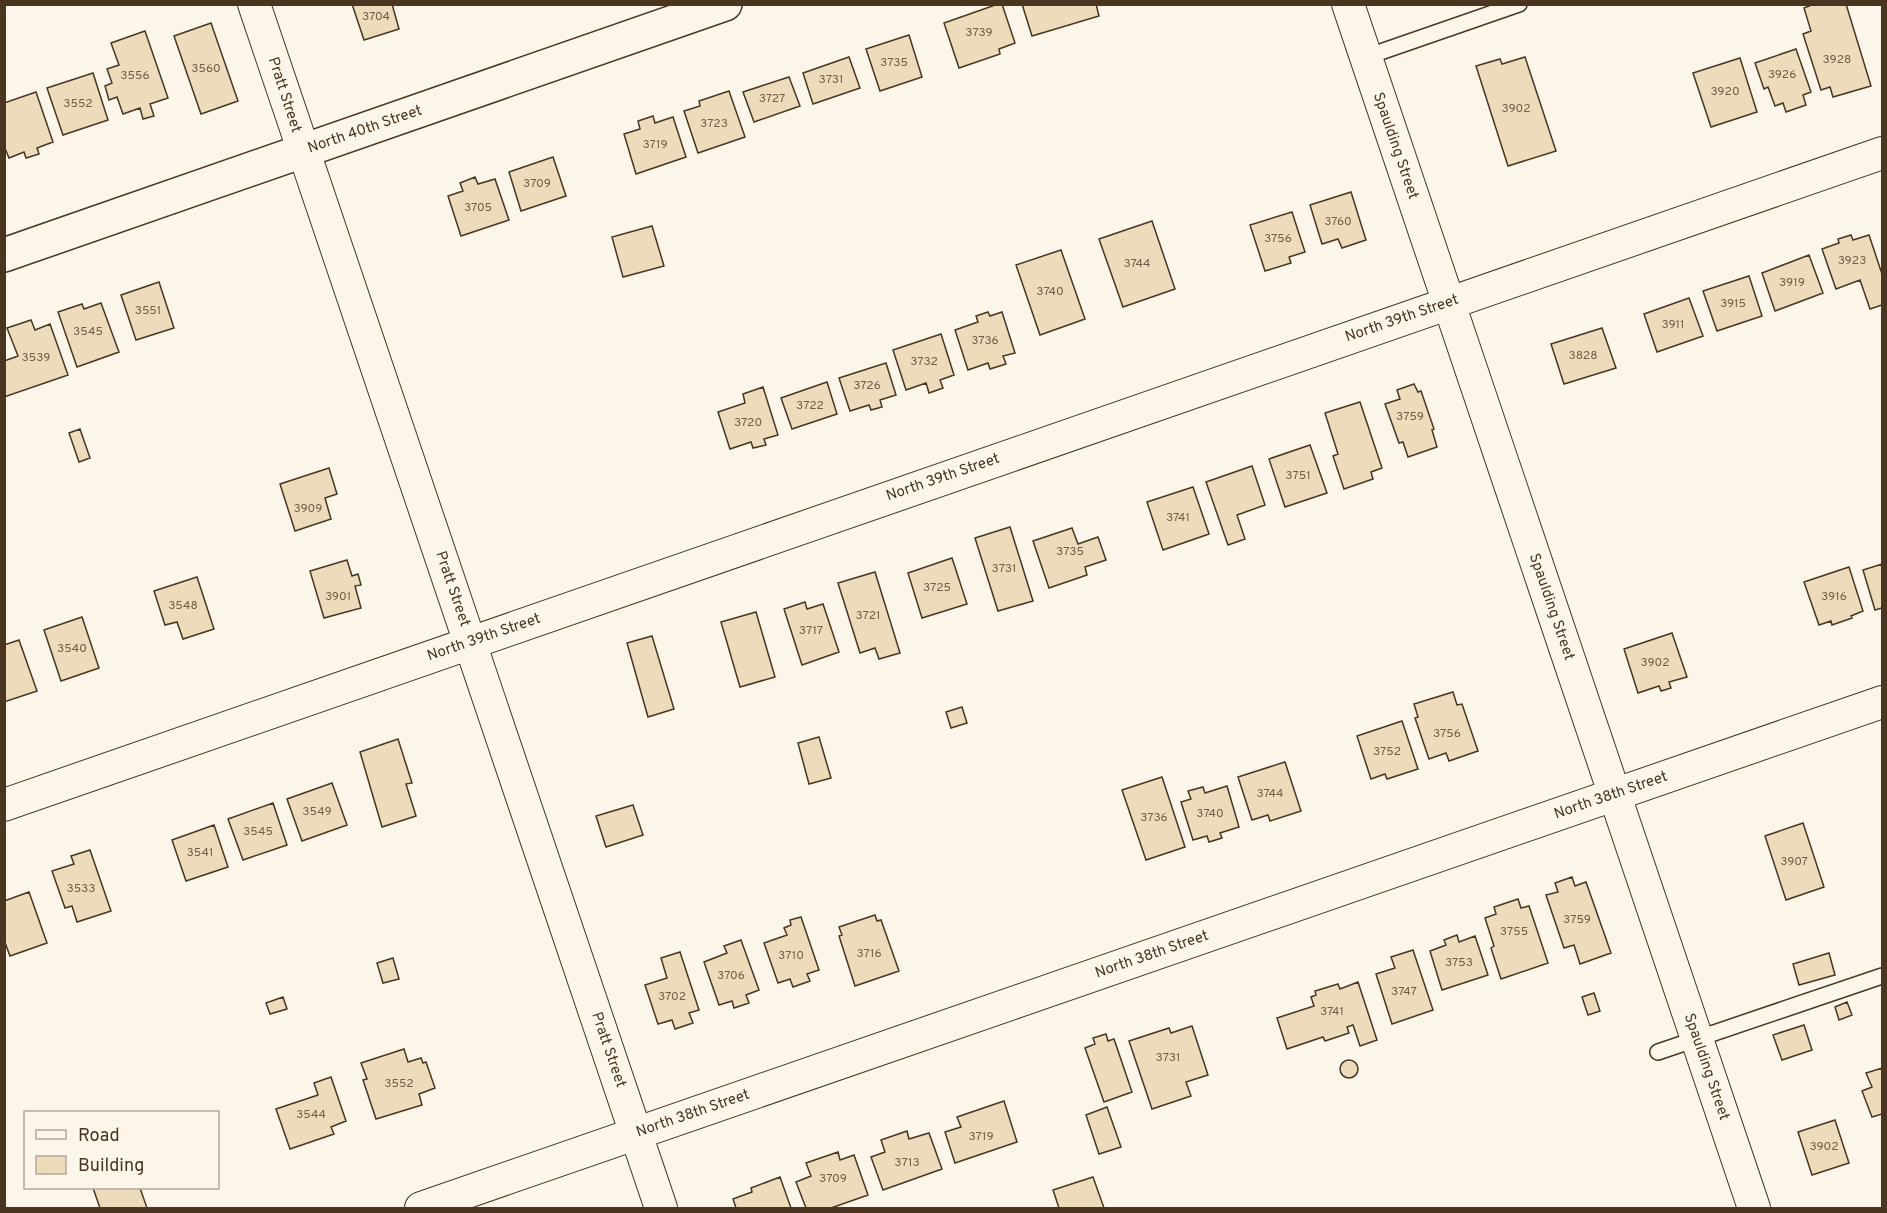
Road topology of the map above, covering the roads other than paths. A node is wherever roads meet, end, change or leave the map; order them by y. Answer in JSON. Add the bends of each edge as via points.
{"nodes":[{"id":1,"x":254,"y":4,"type":"edge"},
{"id":2,"x":725,"y":4,"type":"edge"},
{"id":3,"x":1348,"y":4,"type":"edge"},
{"id":4,"x":1519,"y":4,"type":"edge"},
{"id":5,"x":1365,"y":57,"type":"junction"},
{"id":6,"x":303,"y":151,"type":"junction"},
{"id":7,"x":1882,"y":153,"type":"edge"},
{"id":8,"x":4,"y":255,"type":"edge"},
{"id":9,"x":1448,"y":303,"type":"junction"},
{"id":10,"x":470,"y":643,"type":"junction"},
{"id":11,"x":1882,"y":702,"type":"edge"},
{"id":12,"x":1614,"y":795,"type":"junction"},
{"id":13,"x":4,"y":805,"type":"edge"},
{"id":14,"x":1882,"y":976,"type":"edge"},
{"id":15,"x":1697,"y":1039,"type":"junction"},
{"id":16,"x":1658,"y":1052,"type":"dead end"},
{"id":17,"x":636,"y":1133,"type":"junction"},
{"id":18,"x":422,"y":1209,"type":"edge"},
{"id":19,"x":661,"y":1209,"type":"edge"},
{"id":20,"x":1754,"y":1209,"type":"edge"}],
"edges":[{"from":1,"to":6,"type":"street","name":"Pratt Street"},
{"from":2,"to":6,"type":"street","name":"North 40th Street"},
{"from":3,"to":5,"type":"street","name":"Spaulding Street"},
{"from":4,"to":5,"type":"lane"},
{"from":5,"to":9,"type":"street","name":"Spaulding Street"},
{"from":6,"to":8,"type":"street","name":"North 40th Street"},
{"from":6,"to":10,"type":"street","name":"Pratt Street"},
{"from":7,"to":9,"type":"street","name":"North 39th Street"},
{"from":9,"to":10,"type":"street","name":"North 39th Street"},
{"from":9,"to":12,"type":"street","name":"Spaulding Street"},
{"from":10,"to":13,"type":"street","name":"North 39th Street"},
{"from":10,"to":17,"type":"street","name":"Pratt Street"},
{"from":11,"to":12,"type":"street","name":"North 38th Street"},
{"from":12,"to":15,"type":"street","name":"Spaulding Street"},
{"from":12,"to":17,"type":"street","name":"North 38th Street"},
{"from":14,"to":15,"type":"lane"},
{"from":15,"to":16,"type":"lane"},
{"from":15,"to":20,"type":"street","name":"Spaulding Street"},
{"from":17,"to":18,"type":"street","name":"North 38th Street"},
{"from":17,"to":19,"type":"street","name":"Pratt Street"}]}
